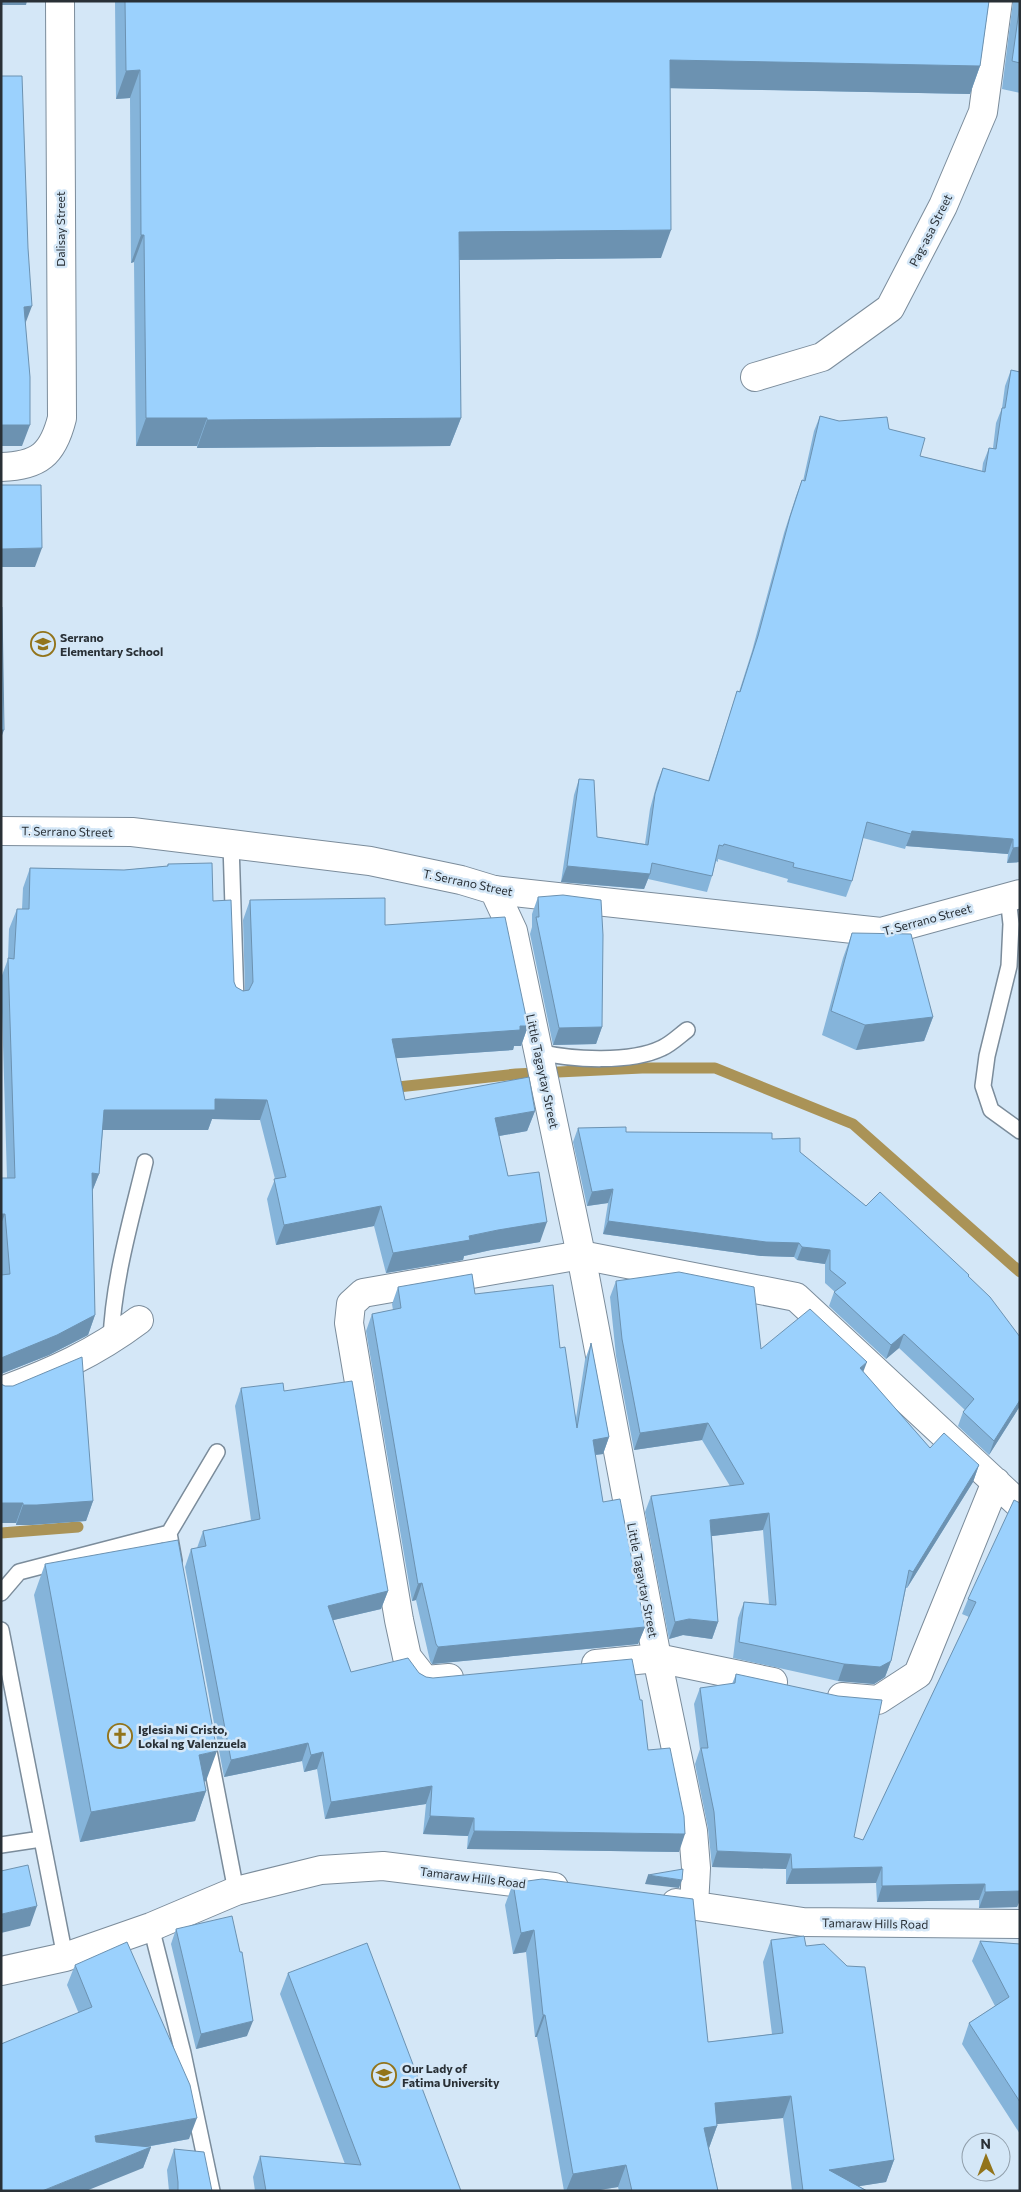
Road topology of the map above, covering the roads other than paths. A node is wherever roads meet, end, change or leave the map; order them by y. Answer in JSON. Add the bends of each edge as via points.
{"nodes":[{"id":1,"x":60,"y":1,"type":"edge"},
{"id":2,"x":998,"y":1,"type":"edge"},
{"id":3,"x":755,"y":377,"type":"dead end"},
{"id":4,"x":1,"y":467,"type":"edge"},
{"id":5,"x":1,"y":831,"type":"edge"},
{"id":6,"x":231,"y":844,"type":"junction"},
{"id":7,"x":494,"y":890,"type":"junction"},
{"id":8,"x":1014,"y":896,"type":"edge"},
{"id":9,"x":236,"y":1002,"type":"edge"},
{"id":10,"x":687,"y":1030,"type":"dead end"},
{"id":11,"x":539,"y":1054,"type":"junction"},
{"id":12,"x":1020,"y":1131,"type":"edge"},
{"id":13,"x":145,"y":1162,"type":"dead end"},
{"id":14,"x":581,"y":1255,"type":"junction"},
{"id":15,"x":139,"y":1320,"type":"dead end"},
{"id":16,"x":111,"y":1341,"type":"junction"},
{"id":17,"x":1,"y":1391,"type":"edge"},
{"id":18,"x":217,"y":1452,"type":"dead end"},
{"id":19,"x":996,"y":1482,"type":"junction"},
{"id":20,"x":1020,"y":1505,"type":"edge"},
{"id":21,"x":169,"y":1533,"type":"junction"},
{"id":22,"x":176,"y":1572,"type":"edge"},
{"id":23,"x":1,"y":1593,"type":"edge"},
{"id":24,"x":2,"y":1634,"type":"edge"},
{"id":25,"x":657,"y":1658,"type":"junction"},
{"id":26,"x":570,"y":1666,"type":"edge"},
{"id":27,"x":474,"y":1676,"type":"edge"},
{"id":28,"x":206,"y":1734,"type":"edge"},
{"id":29,"x":41,"y":1839,"type":"junction"},
{"id":30,"x":1,"y":1845,"type":"edge"},
{"id":31,"x":580,"y":1890,"type":"edge"},
{"id":32,"x":236,"y":1891,"type":"junction"},
{"id":33,"x":656,"y":1901,"type":"edge"},
{"id":34,"x":694,"y":1906,"type":"junction"},
{"id":35,"x":1020,"y":1924,"type":"edge"},
{"id":36,"x":151,"y":1927,"type":"junction"},
{"id":37,"x":65,"y":1957,"type":"junction"},
{"id":38,"x":1,"y":1971,"type":"edge"},
{"id":39,"x":212,"y":2191,"type":"edge"}],
"edges":[{"from":1,"to":4,"type":"street","name":"Dalisay Street","via":[[62,418],[57,438],[47,453],[29,464]]},
{"from":2,"to":3,"type":"street","name":"Pag-asa Street","via":[[983,112],[943,206],[890,308],[822,357]]},
{"from":5,"to":6,"type":"street","name":"T. Serrano Street","via":[[132,832]]},
{"from":6,"to":7,"type":"street","name":"T. Serrano Street","via":[[370,861]]},
{"from":6,"to":9,"type":"lane"},
{"from":7,"to":8,"type":"street","name":"T. Serrano Street","via":[[881,932]]},
{"from":7,"to":11,"type":"street","name":"Little Tagaytay Street","via":[[513,931]]},
{"from":8,"to":12,"type":"lane","via":[[1009,966],[983,1086],[991,1110]]},
{"from":10,"to":11,"type":"lane","via":[[663,1047],[645,1054],[588,1059]]},
{"from":11,"to":14,"type":"street","name":"Little Tagaytay Street"},
{"from":13,"to":16,"type":"lane","via":[[125,1243],[112,1316]]},
{"from":14,"to":19,"type":"street","via":[[796,1296]]},
{"from":14,"to":25,"type":"street","name":"Little Tagaytay Street"},
{"from":14,"to":27,"type":"street","via":[[364,1293],[351,1304],[349,1323],[407,1657],[424,1680]]},
{"from":15,"to":16,"type":"street"},
{"from":16,"to":17,"type":"street","via":[[45,1375]]},
{"from":18,"to":21,"type":"lane"},
{"from":19,"to":20,"type":"street"},
{"from":19,"to":25,"type":"street","via":[[918,1674],[878,1700],[836,1696]]},
{"from":21,"to":22,"type":"lane"},
{"from":21,"to":23,"type":"lane","via":[[19,1572]]},
{"from":24,"to":29,"type":"lane"},
{"from":25,"to":26,"type":"street"},
{"from":25,"to":34,"type":"street","name":"Little Tagaytay Street","via":[[693,1831],[696,1868]]},
{"from":28,"to":32,"type":"lane"},
{"from":29,"to":30,"type":"lane"},
{"from":29,"to":37,"type":"lane"},
{"from":31,"to":32,"type":"street","name":"Tamaraw Hills Road","via":[[383,1866],[321,1870]]},
{"from":32,"to":36,"type":"street","name":"Tamaraw Hills Road"},
{"from":33,"to":34,"type":"street","name":"Tamaraw Hills Road"},
{"from":34,"to":35,"type":"street","name":"Tamaraw Hills Road","via":[[803,1922]]},
{"from":36,"to":37,"type":"street","name":"Tamaraw Hills Road"},
{"from":36,"to":39,"type":"lane"},
{"from":37,"to":38,"type":"street","name":"Tamaraw Hills Road"}]}
